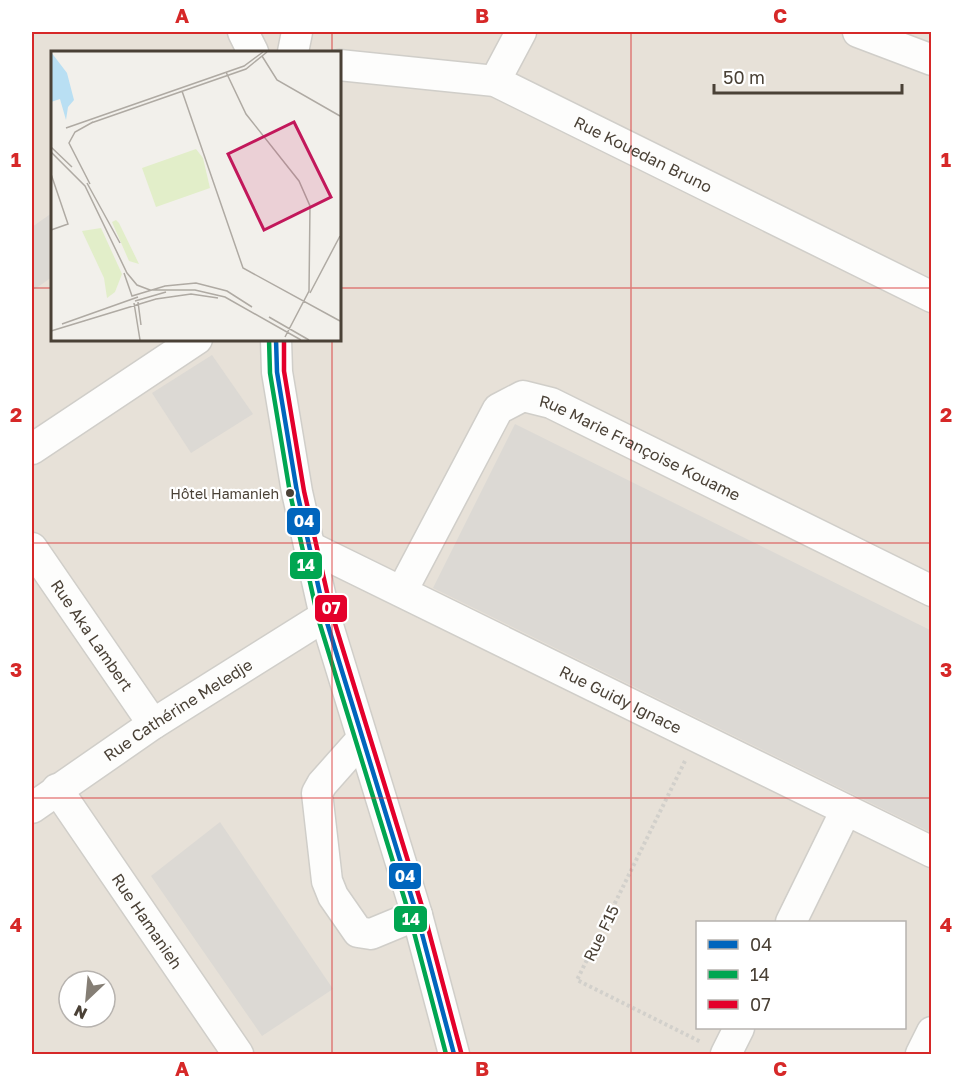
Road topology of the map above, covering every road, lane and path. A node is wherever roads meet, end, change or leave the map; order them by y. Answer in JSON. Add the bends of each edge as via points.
{"nodes":[{"id":1,"x":243,"y":32,"type":"edge"},
{"id":2,"x":297,"y":32,"type":"edge"},
{"id":3,"x":521,"y":32,"type":"edge"},
{"id":4,"x":858,"y":32,"type":"edge"},
{"id":5,"x":252,"y":51,"type":"edge"},
{"id":6,"x":293,"y":51,"type":"edge"},
{"id":7,"x":932,"y":60,"type":"edge"},
{"id":8,"x":340,"y":65,"type":"edge"},
{"id":9,"x":495,"y":81,"type":"junction"},
{"id":10,"x":932,"y":297,"type":"edge"},
{"id":11,"x":196,"y":340,"type":"edge"},
{"id":12,"x":276,"y":340,"type":"edge"},
{"id":13,"x":32,"y":449,"type":"edge"},
{"id":14,"x":310,"y":547,"type":"junction"},
{"id":15,"x":32,"y":548,"type":"edge"},
{"id":16,"x":402,"y":591,"type":"junction"},
{"id":17,"x":932,"y":591,"type":"edge"},
{"id":18,"x":326,"y":616,"type":"junction"},
{"id":19,"x":153,"y":724,"type":"junction"},
{"id":20,"x":697,"y":737,"type":"junction"},
{"id":21,"x":361,"y":740,"type":"junction"},
{"id":22,"x":57,"y":789,"type":"junction"},
{"id":23,"x":32,"y":808,"type":"edge"},
{"id":24,"x":846,"y":810,"type":"junction"},
{"id":25,"x":932,"y":852,"type":"edge"},
{"id":26,"x":417,"y":915,"type":"junction"},
{"id":27,"x":791,"y":921,"type":"edge"},
{"id":28,"x":738,"y":1029,"type":"edge"},
{"id":29,"x":932,"y":1032,"type":"edge"},
{"id":30,"x":238,"y":1054,"type":"edge"},
{"id":31,"x":454,"y":1054,"type":"edge"},
{"id":32,"x":726,"y":1054,"type":"edge"},
{"id":33,"x":921,"y":1054,"type":"edge"}],
"edges":[{"from":1,"to":5,"type":"street"},
{"from":2,"to":6,"type":"street"},
{"from":3,"to":9,"type":"street"},
{"from":4,"to":7,"type":"street"},
{"from":8,"to":9,"type":"street","name":"Rue Kouedan Bruno"},
{"from":9,"to":10,"type":"street","name":"Rue Kouedan Bruno"},
{"from":11,"to":13,"type":"street"},
{"from":12,"to":14,"type":"street","via":[[277,372],[293,471]]},
{"from":14,"to":16,"type":"street","name":"Rue Guidy Ignace"},
{"from":14,"to":18,"type":"street"},
{"from":15,"to":19,"type":"street","name":"Rue Aka Lambert"},
{"from":16,"to":17,"type":"street","name":"Rue Marie Françoise Kouame","via":[[498,410],[523,396],[551,403]]},
{"from":16,"to":20,"type":"street","name":"Rue Guidy Ignace"},
{"from":18,"to":19,"type":"street","name":"Rue Cathérine Meledje"},
{"from":18,"to":21,"type":"street"},
{"from":19,"to":22,"type":"street","name":"Rue Cathérine Meledje"},
{"from":20,"to":24,"type":"street","name":"Rue Guidy Ignace"},
{"from":20,"to":32,"type":"path","name":"Rue F15","via":[[577,980]]},
{"from":21,"to":26,"type":"street"},
{"from":21,"to":26,"type":"street","via":[[318,793],[327,881],[333,896],[363,934]]},
{"from":22,"to":23,"type":"street","name":"Rue Cathérine Meledje"},
{"from":22,"to":30,"type":"street","name":"Rue Hamanieh"},
{"from":24,"to":25,"type":"street","name":"Rue Guidy Ignace"},
{"from":24,"to":27,"type":"street"},
{"from":26,"to":31,"type":"street"},
{"from":28,"to":32,"type":"street"},
{"from":29,"to":33,"type":"street"}]}
